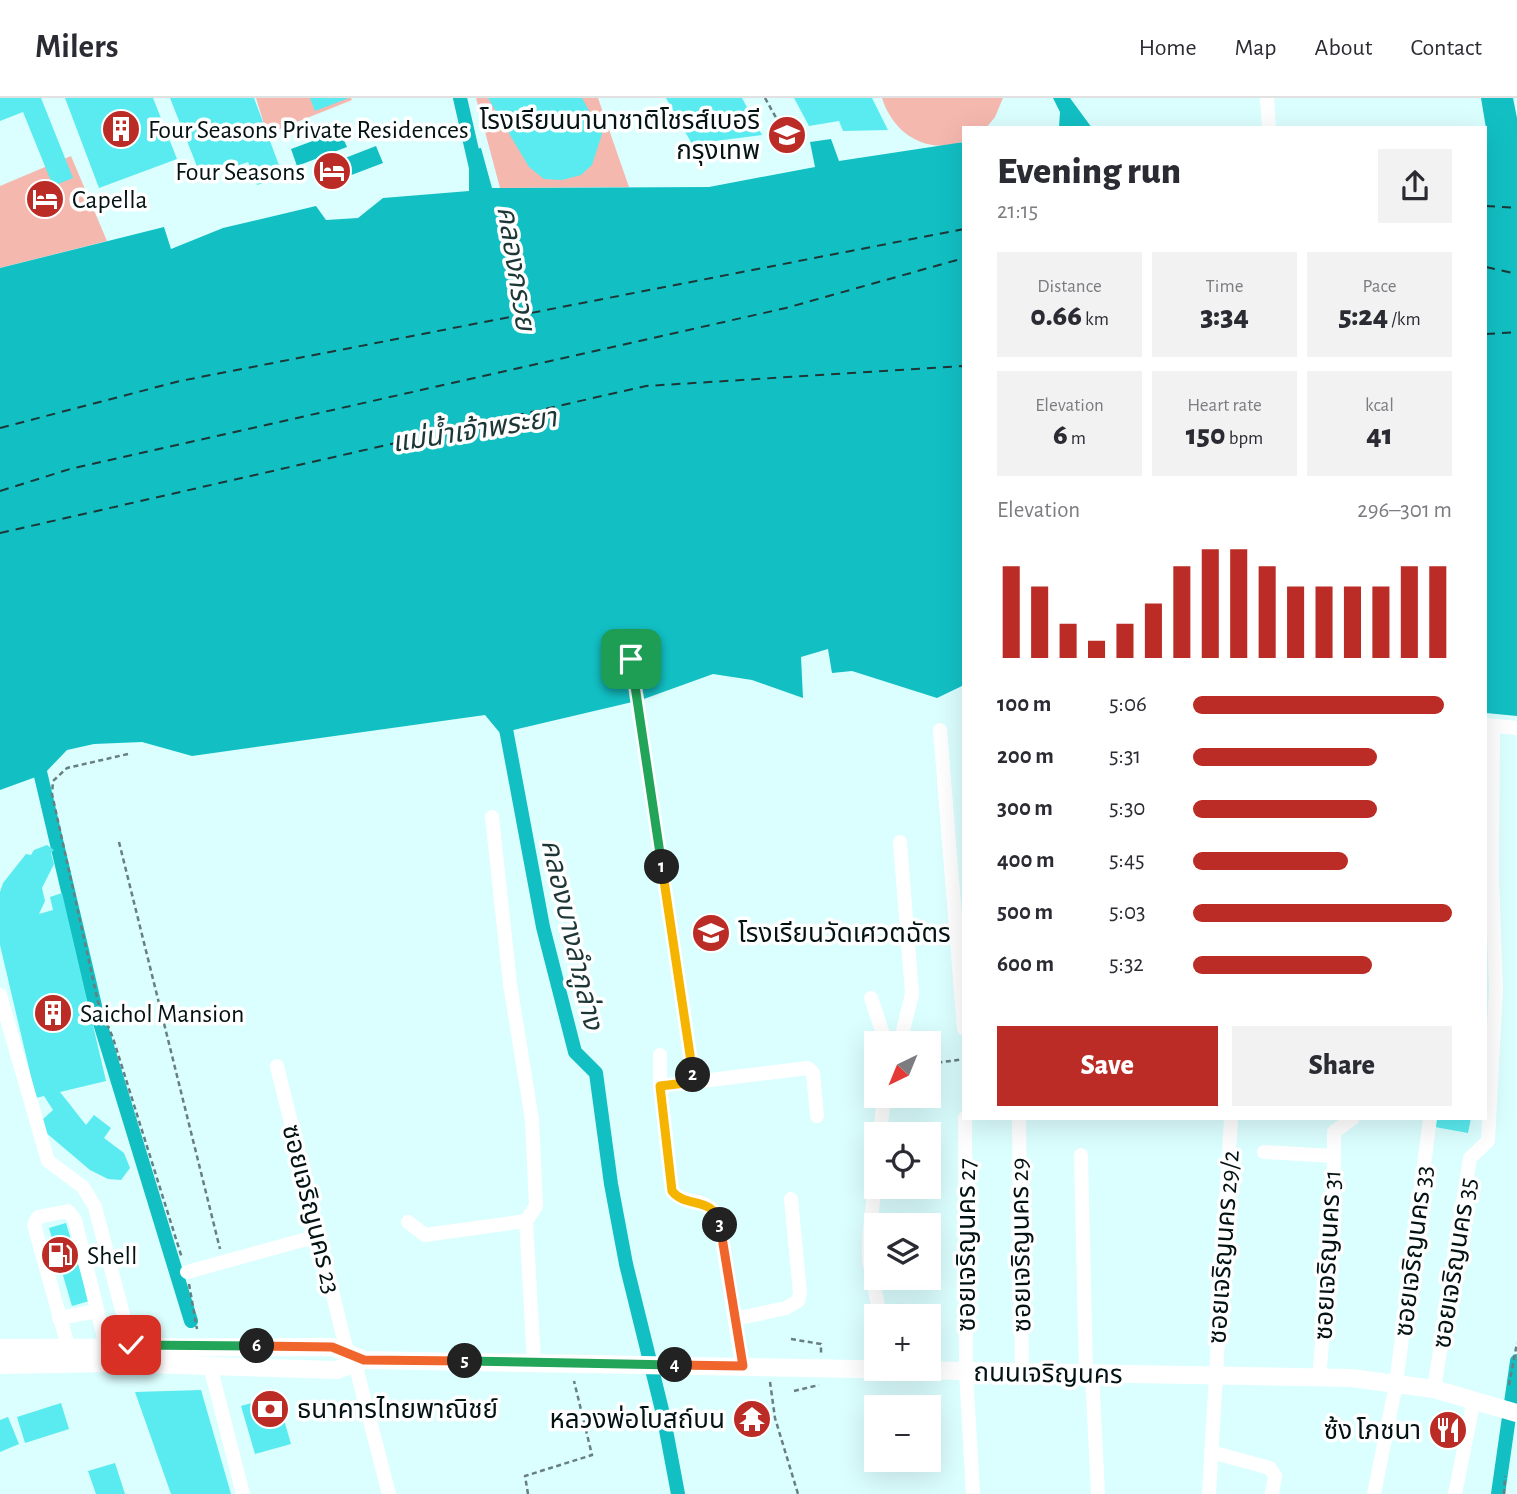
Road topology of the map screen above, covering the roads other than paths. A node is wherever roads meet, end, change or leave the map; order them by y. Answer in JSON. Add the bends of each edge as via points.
{"nodes":[{"id":1,"x":1267,"y":98,"type":"edge"},
{"id":2,"x":1269,"y":126,"type":"edge"},
{"id":3,"x":1489,"y":726,"type":"edge"},
{"id":4,"x":1517,"y":728,"type":"edge"},
{"id":5,"x":940,"y":730,"type":"dead end"},
{"id":6,"x":492,"y":817,"type":"dead end"},
{"id":7,"x":900,"y":842,"type":"dead end"},
{"id":8,"x":0,"y":995,"type":"edge"},
{"id":9,"x":681,"y":995,"type":"road end"},
{"id":10,"x":871,"y":998,"type":"dead end"},
{"id":11,"x":962,"y":1003,"type":"edge"},
{"id":12,"x":882,"y":1031,"type":"edge"},
{"id":13,"x":903,"y":1031,"type":"edge"},
{"id":14,"x":660,"y":1055,"type":"dead end"},
{"id":15,"x":277,"y":1066,"type":"dead end"},
{"id":16,"x":694,"y":1082,"type":"junction"},
{"id":17,"x":660,"y":1086,"type":"junction"},
{"id":18,"x":817,"y":1116,"type":"dead end"},
{"id":19,"x":965,"y":1120,"type":"edge"},
{"id":20,"x":1018,"y":1120,"type":"edge"},
{"id":21,"x":1231,"y":1120,"type":"edge"},
{"id":22,"x":1350,"y":1120,"type":"edge"},
{"id":23,"x":1430,"y":1120,"type":"edge"},
{"id":24,"x":1264,"y":1152,"type":"dead end"},
{"id":25,"x":1081,"y":1155,"type":"dead end"},
{"id":26,"x":1333,"y":1156,"type":"junction"},
{"id":27,"x":791,"y":1199,"type":"dead end"},
{"id":28,"x":873,"y":1199,"type":"edge"},
{"id":29,"x":526,"y":1221,"type":"junction"},
{"id":30,"x":408,"y":1222,"type":"dead end"},
{"id":31,"x":318,"y":1236,"type":"junction"},
{"id":32,"x":187,"y":1272,"type":"road end"},
{"id":33,"x":878,"y":1304,"type":"edge"},
{"id":34,"x":97,"y":1311,"type":"junction"},
{"id":35,"x":60,"y":1318,"type":"junction"},
{"id":36,"x":735,"y":1319,"type":"junction"},
{"id":37,"x":131,"y":1345,"type":"junction"},
{"id":38,"x":68,"y":1346,"type":"junction"},
{"id":39,"x":106,"y":1346,"type":"junction"},
{"id":40,"x":0,"y":1348,"type":"edge"},
{"id":41,"x":355,"y":1358,"type":"junction"},
{"id":42,"x":534,"y":1362,"type":"junction"},
{"id":43,"x":0,"y":1365,"type":"edge"},
{"id":44,"x":210,"y":1366,"type":"junction"},
{"id":45,"x":743,"y":1366,"type":"junction"},
{"id":46,"x":864,"y":1369,"type":"edge"},
{"id":47,"x":941,"y":1371,"type":"edge"},
{"id":48,"x":1022,"y":1371,"type":"junction"},
{"id":49,"x":966,"y":1372,"type":"junction"},
{"id":50,"x":1089,"y":1373,"type":"junction"},
{"id":51,"x":1215,"y":1375,"type":"junction"},
{"id":52,"x":1319,"y":1378,"type":"junction"},
{"id":53,"x":1396,"y":1384,"type":"junction"},
{"id":54,"x":1434,"y":1389,"type":"junction"},
{"id":55,"x":1475,"y":1399,"type":"junction"},
{"id":56,"x":1512,"y":1412,"type":"edge"},
{"id":57,"x":1211,"y":1452,"type":"junction"},
{"id":58,"x":243,"y":1494,"type":"edge"},
{"id":59,"x":389,"y":1494,"type":"edge"},
{"id":60,"x":973,"y":1494,"type":"edge"},
{"id":61,"x":1098,"y":1494,"type":"edge"},
{"id":62,"x":1209,"y":1494,"type":"edge"},
{"id":63,"x":1272,"y":1494,"type":"edge"},
{"id":64,"x":1374,"y":1494,"type":"edge"},
{"id":65,"x":1455,"y":1494,"type":"edge"}],
"edges":[{"from":1,"to":2,"type":"street"},
{"from":3,"to":4,"type":"street"},
{"from":3,"to":54,"type":"street","name":"ซอยเจริญนคร 35","via":[[1496,989],[1488,1141],[1470,1158]]},
{"from":5,"to":11,"type":"street"},
{"from":6,"to":29,"type":"street","via":[[509,984],[532,1120],[536,1206]]},
{"from":7,"to":13,"type":"street","via":[[912,994]]},
{"from":8,"to":37,"type":"street","via":[[48,1161],[83,1187],[95,1207]]},
{"from":9,"to":16,"type":"street"},
{"from":10,"to":12,"type":"street"},
{"from":14,"to":17,"type":"street"},
{"from":15,"to":31,"type":"street","name":"ซอยเจริญนคร 23"},
{"from":16,"to":17,"type":"street"},
{"from":16,"to":18,"type":"street","via":[[808,1068],[813,1073]]},
{"from":17,"to":36,"type":"street","via":[[672,1191],[678,1198],[705,1203],[716,1213]]},
{"from":19,"to":49,"type":"street","name":"ซอยเจริญนคร 27"},
{"from":20,"to":48,"type":"street","name":"ซอยเจริญนคร 29"},
{"from":21,"to":51,"type":"street","name":"ซอยเจริญนคร 29/2"},
{"from":22,"to":26,"type":"street","name":"ซอยเจริญนคร 31","via":[[1334,1132]]},
{"from":23,"to":53,"type":"street","name":"ซอยเจริญนคร 33"},
{"from":24,"to":26,"type":"street"},
{"from":25,"to":50,"type":"street"},
{"from":26,"to":52,"type":"street","name":"ซอยเจริญนคร 31","via":[[1334,1208]]},
{"from":27,"to":36,"type":"street","via":[[798,1301]]},
{"from":28,"to":33,"type":"street","via":[[869,1261]]},
{"from":29,"to":30,"type":"street","via":[[425,1235]]},
{"from":29,"to":42,"type":"street"},
{"from":31,"to":32,"type":"street"},
{"from":31,"to":41,"type":"street","name":"ซอยเจริญนคร 23"},
{"from":34,"to":35,"type":"street"},
{"from":34,"to":35,"type":"street","via":[[75,1220],[68,1211],[38,1217],[34,1225]]},
{"from":34,"to":39,"type":"street"},
{"from":35,"to":38,"type":"street"},
{"from":36,"to":45,"type":"street"},
{"from":37,"to":39,"type":"main road","name":"ถนนเจริญนคร"},
{"from":37,"to":41,"type":"main road","name":"ถนนเจริญนคร","via":[[332,1347]]},
{"from":38,"to":39,"type":"main road","name":"ถนนเจริญนคร"},
{"from":38,"to":40,"type":"main road","name":"ถนนเจริญนคร"},
{"from":41,"to":42,"type":"main road","name":"ถนนเจริญนคร"},
{"from":41,"to":44,"type":"main road","name":"ถนนเจริญนคร","via":[[337,1370]]},
{"from":41,"to":59,"type":"street","name":"ซอยเจริญนคร 23"},
{"from":42,"to":45,"type":"main road","name":"ถนนเจริญนคร"},
{"from":43,"to":44,"type":"main road","name":"ถนนเจริญนคร"},
{"from":44,"to":58,"type":"street"},
{"from":45,"to":46,"type":"main road","name":"ถนนเจริญนคร"},
{"from":47,"to":49,"type":"main road","name":"ถนนเจริญนคร"},
{"from":48,"to":49,"type":"main road","name":"ถนนเจริญนคร"},
{"from":48,"to":50,"type":"main road","name":"ถนนเจริญนคร"},
{"from":49,"to":60,"type":"street","name":"ซอยเจริญนคร 27"},
{"from":50,"to":51,"type":"main road","name":"ถนนเจริญนคร"},
{"from":50,"to":61,"type":"street"},
{"from":51,"to":52,"type":"main road","name":"ถนนเจริญนคร"},
{"from":51,"to":57,"type":"street","name":"ซอยเจริญนคร 29/2"},
{"from":52,"to":53,"type":"main road","name":"ถนนเจริญนคร"},
{"from":53,"to":54,"type":"main road","name":"ถนนเจริญนคร"},
{"from":53,"to":64,"type":"street","name":"ซอยเจริญนคร 33"},
{"from":54,"to":55,"type":"main road","name":"ถนนเจริญนคร"},
{"from":55,"to":56,"type":"main road","name":"ถนนเจริญนคร"},
{"from":55,"to":65,"type":"street"},
{"from":57,"to":62,"type":"street","name":"ซอยเจริญนคร 29/2"},
{"from":57,"to":63,"type":"street","via":[[1270,1468],[1275,1476]]}]}
